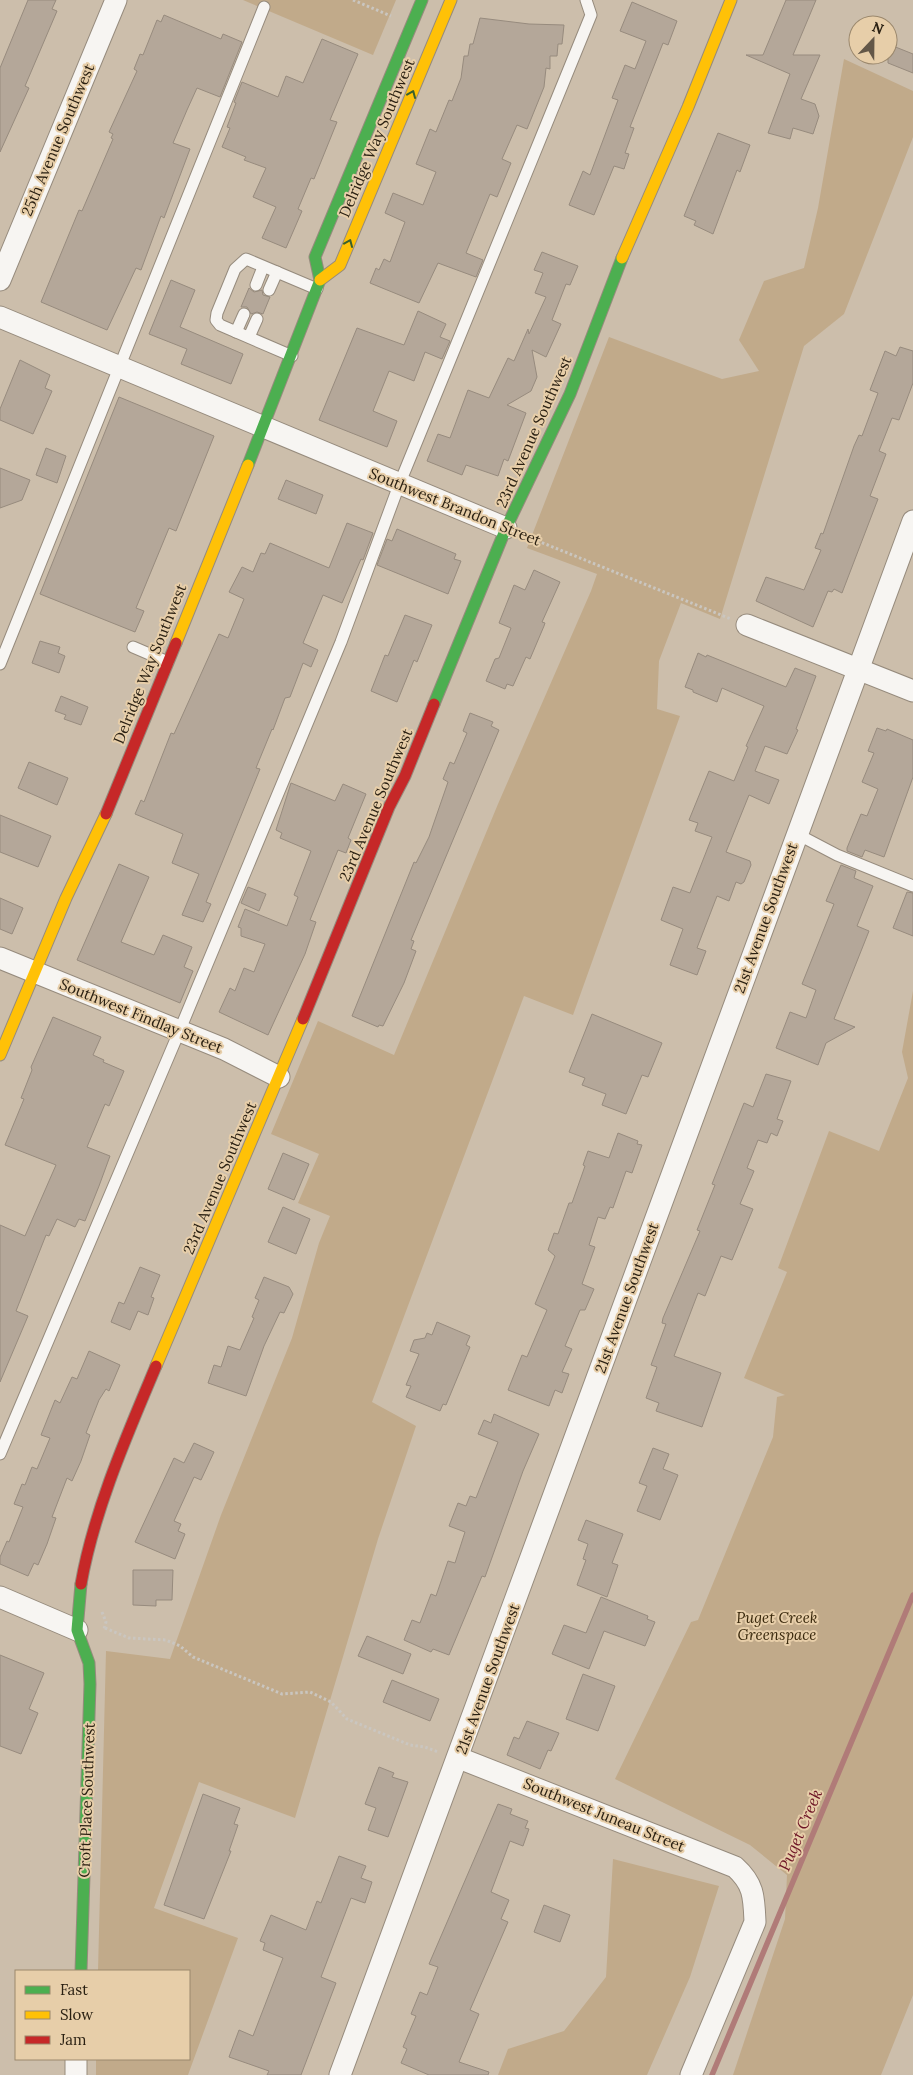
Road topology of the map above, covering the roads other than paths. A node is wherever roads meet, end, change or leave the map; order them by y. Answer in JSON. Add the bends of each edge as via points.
{"nodes":[{"id":1,"x":116,"y":0,"type":"edge"},
{"id":2,"x":422,"y":0,"type":"edge"},
{"id":3,"x":451,"y":0,"type":"edge"},
{"id":4,"x":586,"y":0,"type":"edge"},
{"id":5,"x":731,"y":0,"type":"edge"},
{"id":6,"x":264,"y":7,"type":"dead end"},
{"id":7,"x":263,"y":267,"type":"junction"},
{"id":8,"x":277,"y":272,"type":"junction"},
{"id":9,"x":0,"y":280,"type":"edge"},
{"id":10,"x":256,"y":285,"type":"dead end"},
{"id":11,"x":318,"y":285,"type":"junction"},
{"id":12,"x":269,"y":290,"type":"dead end"},
{"id":13,"x":244,"y":314,"type":"dead end"},
{"id":14,"x":0,"y":317,"type":"edge"},
{"id":15,"x":257,"y":319,"type":"dead end"},
{"id":16,"x":236,"y":332,"type":"junction"},
{"id":17,"x":249,"y":338,"type":"junction"},
{"id":18,"x":292,"y":356,"type":"junction"},
{"id":19,"x":118,"y":367,"type":"junction"},
{"id":20,"x":262,"y":428,"type":"junction"},
{"id":21,"x":399,"y":485,"type":"junction"},
{"id":22,"x":913,"y":521,"type":"edge"},
{"id":23,"x":506,"y":528,"type":"junction"},
{"id":24,"x":747,"y":625,"type":"road end"},
{"id":25,"x":133,"y":647,"type":"dead end"},
{"id":26,"x":168,"y":662,"type":"junction"},
{"id":27,"x":0,"y":664,"type":"edge"},
{"id":28,"x":859,"y":669,"type":"junction"},
{"id":29,"x":913,"y":691,"type":"edge"},
{"id":30,"x":796,"y":834,"type":"junction"},
{"id":31,"x":913,"y":886,"type":"edge"},
{"id":32,"x":0,"y":958,"type":"edge"},
{"id":33,"x":34,"y":972,"type":"junction"},
{"id":34,"x":179,"y":1032,"type":"junction"},
{"id":35,"x":0,"y":1055,"type":"edge"},
{"id":36,"x":279,"y":1078,"type":"junction"},
{"id":37,"x":0,"y":1454,"type":"edge"},
{"id":38,"x":0,"y":1597,"type":"edge"},
{"id":39,"x":78,"y":1630,"type":"junction"},
{"id":40,"x":450,"y":1756,"type":"junction"},
{"id":41,"x":80,"y":1970,"type":"edge"},
{"id":42,"x":76,"y":2060,"type":"edge"},
{"id":43,"x":76,"y":2075,"type":"edge"},
{"id":44,"x":340,"y":2075,"type":"edge"},
{"id":45,"x":692,"y":2075,"type":"edge"}],
"edges":[{"from":1,"to":9,"type":"street","name":"25th Avenue Southwest"},
{"from":2,"to":11,"type":"street","name":"Delridge Way Southwest","via":[[315,257]]},
{"from":11,"to":3,"type":"street","name":"Delridge Way Southwest","one_way":true,"via":[[340,265]]},
{"from":4,"to":21,"type":"lane","via":[[590,15]]},
{"from":5,"to":23,"type":"street","name":"23rd Avenue Southwest","via":[[621,261],[570,394]]},
{"from":6,"to":19,"type":"lane"},
{"from":7,"to":8,"type":"lane"},
{"from":7,"to":10,"type":"lane"},
{"from":7,"to":16,"type":"lane","via":[[246,259],[240,263],[217,313],[216,320],[220,325]]},
{"from":8,"to":11,"type":"lane"},
{"from":8,"to":12,"type":"lane"},
{"from":11,"to":18,"type":"street","name":"Delridge Way Southwest"},
{"from":13,"to":16,"type":"lane"},
{"from":14,"to":19,"type":"street","name":"Southwest Brandon Street"},
{"from":15,"to":17,"type":"lane"},
{"from":16,"to":17,"type":"lane"},
{"from":17,"to":18,"type":"lane"},
{"from":18,"to":20,"type":"street","name":"Delridge Way Southwest"},
{"from":19,"to":20,"type":"street","name":"Southwest Brandon Street"},
{"from":19,"to":27,"type":"lane","via":[[29,605]]},
{"from":20,"to":21,"type":"street","name":"Southwest Brandon Street"},
{"from":20,"to":26,"type":"street","name":"Delridge Way Southwest"},
{"from":21,"to":23,"type":"street","name":"Southwest Brandon Street"},
{"from":21,"to":34,"type":"lane","via":[[341,642]]},
{"from":22,"to":28,"type":"street","name":"21st Avenue Southwest"},
{"from":23,"to":36,"type":"street","name":"23rd Avenue Southwest"},
{"from":24,"to":28,"type":"street"},
{"from":25,"to":26,"type":"lane"},
{"from":26,"to":33,"type":"street","name":"Delridge Way Southwest","via":[[97,837]]},
{"from":28,"to":29,"type":"street"},
{"from":28,"to":30,"type":"street","name":"21st Avenue Southwest"},
{"from":30,"to":31,"type":"lane"},
{"from":30,"to":40,"type":"street","name":"21st Avenue Southwest"},
{"from":32,"to":33,"type":"street","name":"Southwest Findlay Street"},
{"from":33,"to":34,"type":"street","name":"Southwest Findlay Street"},
{"from":33,"to":35,"type":"street","name":"Delridge Way Southwest"},
{"from":34,"to":36,"type":"street","name":"Southwest Findlay Street","via":[[224,1049]]},
{"from":34,"to":37,"type":"lane"},
{"from":36,"to":39,"type":"street","name":"23rd Avenue Southwest","via":[[147,1388],[98,1515],[82,1570]]},
{"from":38,"to":39,"type":"street"},
{"from":39,"to":41,"type":"street","name":"Croft Place Southwest","via":[[89,1663],[90,1684]]},
{"from":40,"to":44,"type":"street","name":"21st Avenue Southwest"},
{"from":40,"to":45,"type":"street","name":"Southwest Juneau Street","via":[[735,1867],[747,1878],[754,1896],[755,1922]]},
{"from":42,"to":43,"type":"street"}]}
